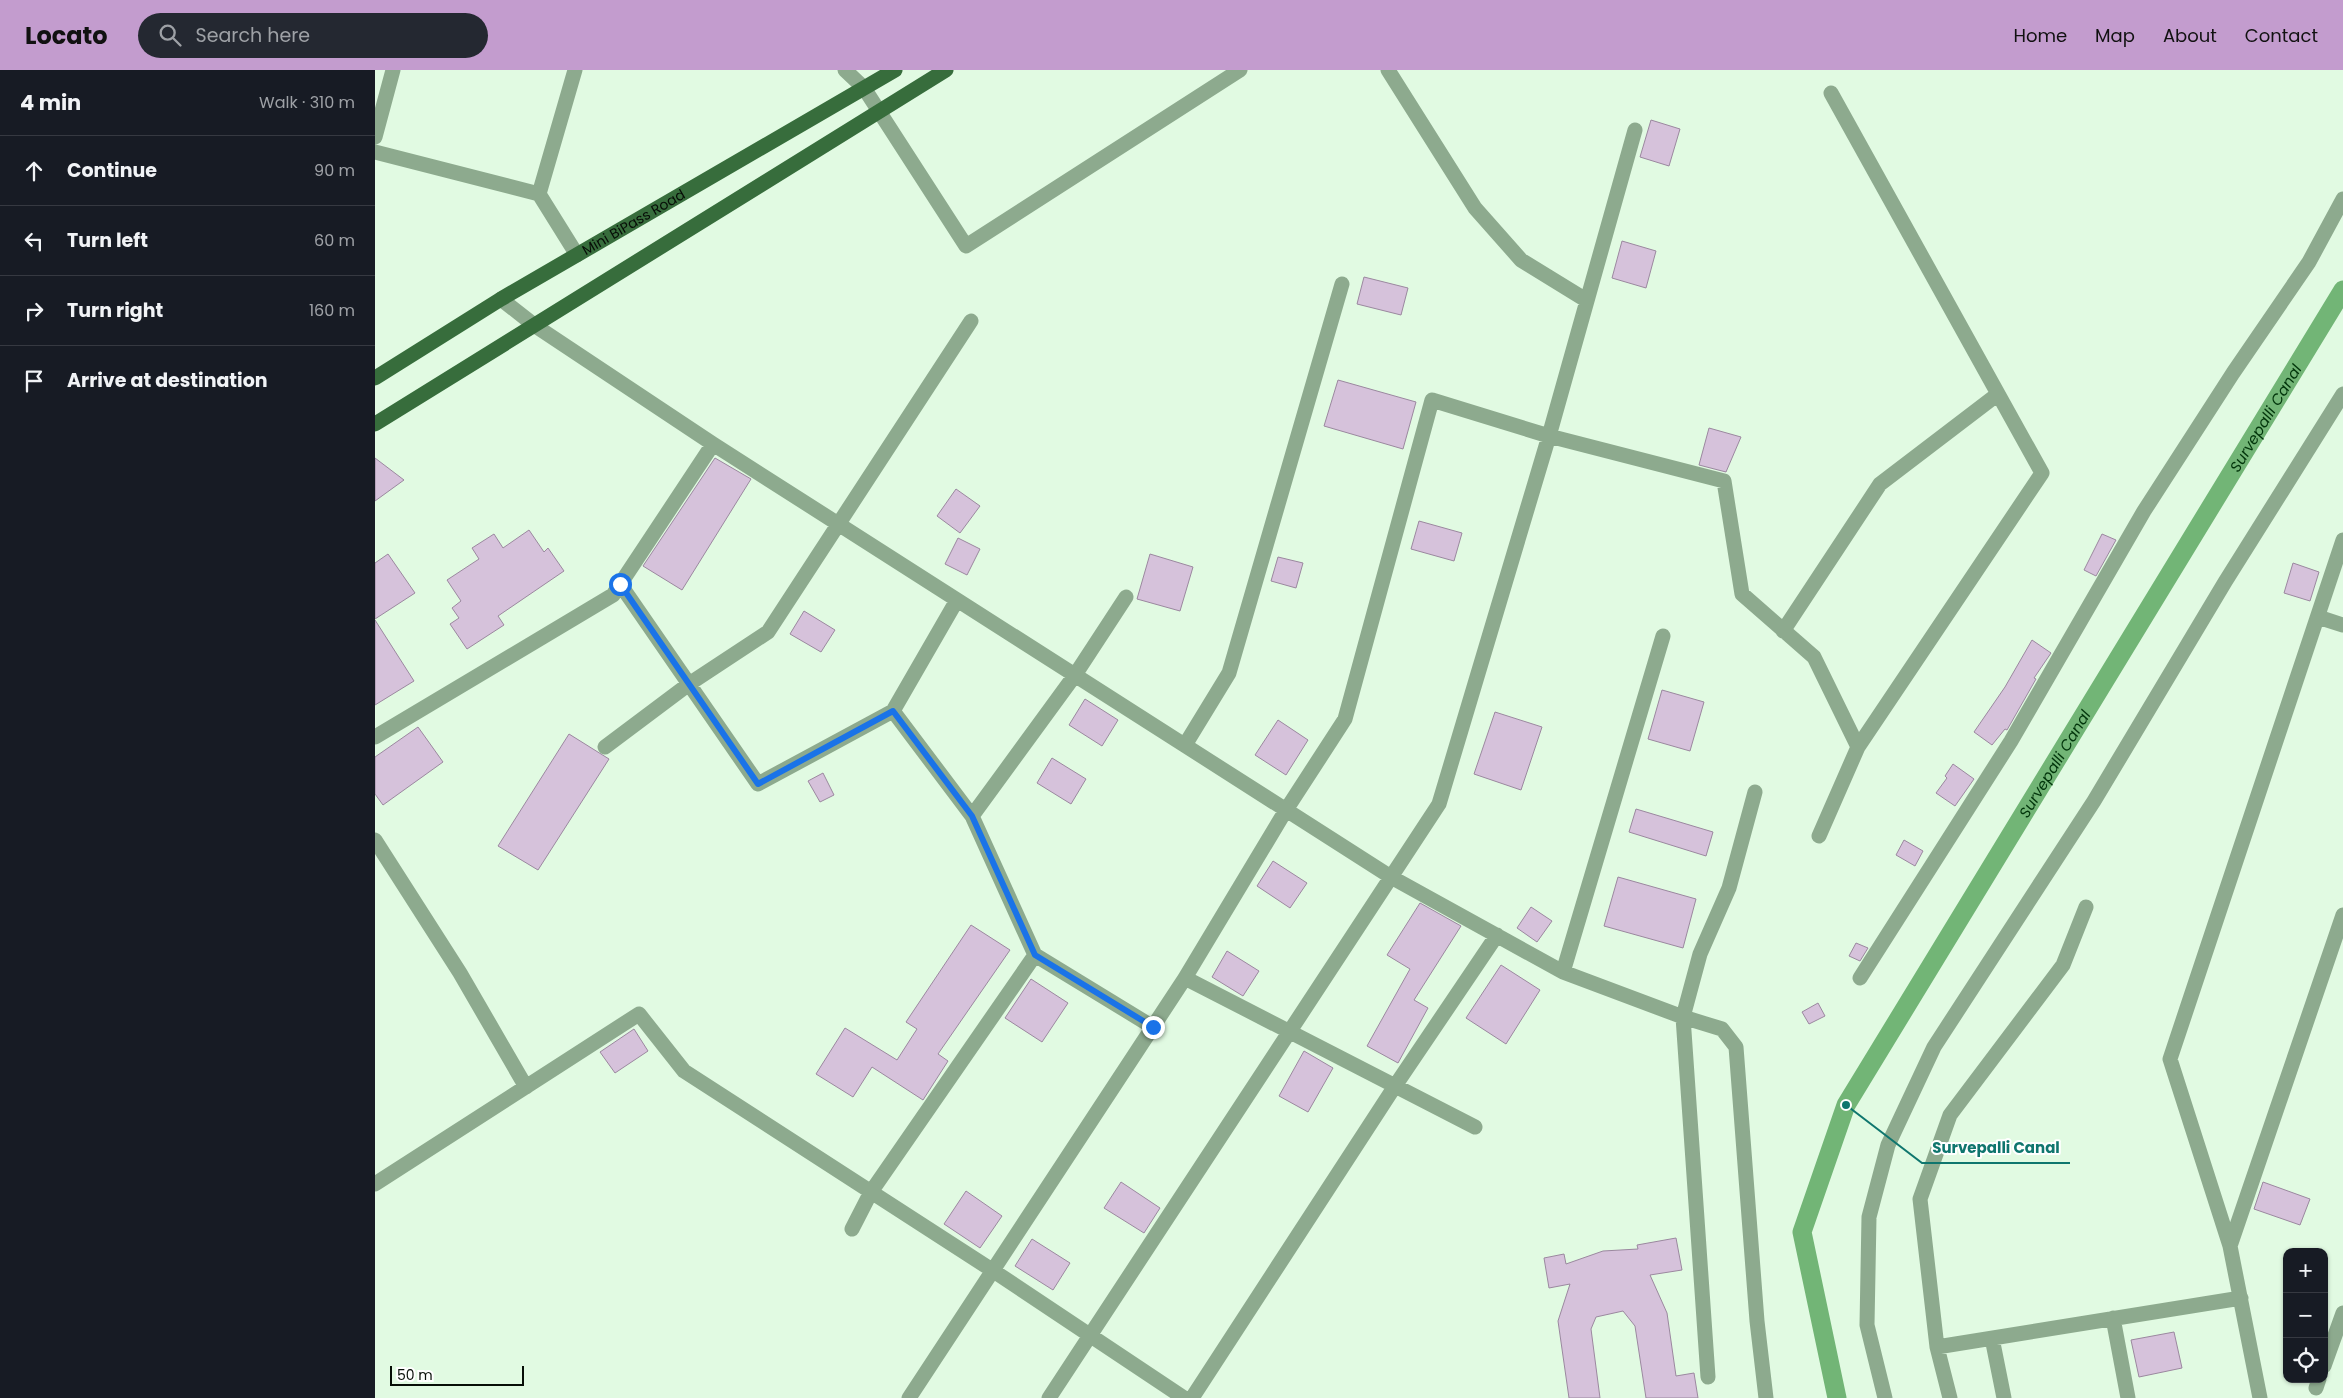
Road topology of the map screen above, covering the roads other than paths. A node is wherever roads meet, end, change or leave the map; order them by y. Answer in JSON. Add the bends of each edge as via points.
{"nodes":[{"id":1,"x":393,"y":70,"type":"edge"},
{"id":2,"x":575,"y":70,"type":"edge"},
{"id":3,"x":845,"y":70,"type":"edge"},
{"id":4,"x":860,"y":70,"type":"edge"},
{"id":5,"x":895,"y":70,"type":"edge"},
{"id":6,"x":946,"y":70,"type":"edge"},
{"id":7,"x":1240,"y":70,"type":"edge"},
{"id":8,"x":1389,"y":70,"type":"edge"},
{"id":9,"x":864,"y":88,"type":"junction"},
{"id":10,"x":1831,"y":93,"type":"dead end"},
{"id":11,"x":878,"y":112,"type":"junction"},
{"id":12,"x":1635,"y":130,"type":"dead end"},
{"id":13,"x":375,"y":137,"type":"edge"},
{"id":14,"x":375,"y":152,"type":"edge"},
{"id":15,"x":539,"y":194,"type":"junction"},
{"id":16,"x":2343,"y":199,"type":"edge"},
{"id":17,"x":577,"y":255,"type":"junction"},
{"id":18,"x":1342,"y":284,"type":"dead end"},
{"id":19,"x":501,"y":299,"type":"junction"},
{"id":20,"x":1586,"y":300,"type":"junction"},
{"id":21,"x":971,"y":321,"type":"dead end"},
{"id":22,"x":534,"y":325,"type":"junction"},
{"id":23,"x":375,"y":378,"type":"edge"},
{"id":24,"x":1998,"y":394,"type":"junction"},
{"id":25,"x":2343,"y":394,"type":"edge"},
{"id":26,"x":375,"y":424,"type":"edge"},
{"id":27,"x":1549,"y":436,"type":"junction"},
{"id":28,"x":713,"y":444,"type":"junction"},
{"id":29,"x":839,"y":524,"type":"junction"},
{"id":30,"x":2343,"y":540,"type":"edge"},
{"id":31,"x":620,"y":584,"type":"junction"},
{"id":32,"x":1126,"y":597,"type":"dead end"},
{"id":33,"x":957,"y":600,"type":"junction"},
{"id":34,"x":2317,"y":616,"type":"junction"},
{"id":35,"x":2343,"y":625,"type":"edge"},
{"id":36,"x":1783,"y":631,"type":"junction"},
{"id":37,"x":1663,"y":636,"type":"dead end"},
{"id":38,"x":1075,"y":675,"type":"junction"},
{"id":39,"x":689,"y":684,"type":"junction"},
{"id":40,"x":893,"y":711,"type":"junction"},
{"id":41,"x":375,"y":737,"type":"edge"},
{"id":42,"x":1185,"y":745,"type":"junction"},
{"id":43,"x":605,"y":747,"type":"dead end"},
{"id":44,"x":1858,"y":747,"type":"junction"},
{"id":45,"x":1755,"y":792,"type":"dead end"},
{"id":46,"x":1286,"y":810,"type":"junction"},
{"id":47,"x":972,"y":816,"type":"junction"},
{"id":48,"x":1819,"y":836,"type":"dead end"},
{"id":49,"x":375,"y":840,"type":"edge"},
{"id":50,"x":1391,"y":877,"type":"junction"},
{"id":51,"x":2085,"y":907,"type":"dead end"},
{"id":52,"x":2343,"y":916,"type":"edge"},
{"id":53,"x":1497,"y":935,"type":"junction"},
{"id":54,"x":1035,"y":955,"type":"junction"},
{"id":55,"x":1563,"y":972,"type":"junction"},
{"id":56,"x":1185,"y":978,"type":"junction"},
{"id":57,"x":1860,"y":978,"type":"dead end"},
{"id":58,"x":1683,"y":1017,"type":"junction"},
{"id":59,"x":1153,"y":1027,"type":"junction"},
{"id":60,"x":1289,"y":1032,"type":"junction"},
{"id":61,"x":1395,"y":1086,"type":"junction"},
{"id":62,"x":526,"y":1087,"type":"junction"},
{"id":63,"x":1475,"y":1127,"type":"dead end"},
{"id":64,"x":375,"y":1184,"type":"edge"},
{"id":65,"x":871,"y":1192,"type":"junction"},
{"id":66,"x":852,"y":1229,"type":"dead end"},
{"id":67,"x":2230,"y":1246,"type":"junction"},
{"id":68,"x":992,"y":1270,"type":"junction"},
{"id":69,"x":2241,"y":1298,"type":"junction"},
{"id":70,"x":2343,"y":1313,"type":"edge"},
{"id":71,"x":2113,"y":1318,"type":"junction"},
{"id":72,"x":1089,"y":1334,"type":"junction"},
{"id":73,"x":1991,"y":1338,"type":"junction"},
{"id":74,"x":1937,"y":1346,"type":"junction"},
{"id":75,"x":2328,"y":1355,"type":"edge"},
{"id":76,"x":1708,"y":1377,"type":"dead end"},
{"id":77,"x":909,"y":1398,"type":"edge"},
{"id":78,"x":1049,"y":1398,"type":"edge"},
{"id":79,"x":1184,"y":1398,"type":"edge"},
{"id":80,"x":1192,"y":1398,"type":"edge"},
{"id":81,"x":1766,"y":1398,"type":"edge"},
{"id":82,"x":1885,"y":1398,"type":"edge"},
{"id":83,"x":1951,"y":1398,"type":"edge"},
{"id":84,"x":2004,"y":1398,"type":"edge"},
{"id":85,"x":2128,"y":1398,"type":"edge"},
{"id":86,"x":2261,"y":1398,"type":"edge"}],
"edges":[{"from":1,"to":13,"type":"street"},
{"from":2,"to":15,"type":"street"},
{"from":3,"to":9,"type":"street"},
{"from":4,"to":9,"type":"street"},
{"from":5,"to":9,"type":"main road","name":"Mini BiPass Road"},
{"from":6,"to":11,"type":"main road"},
{"from":7,"to":11,"type":"street","via":[[966,246]]},
{"from":8,"to":20,"type":"street","via":[[1475,208],[1521,260]]},
{"from":9,"to":11,"type":"street"},
{"from":9,"to":17,"type":"main road","name":"Mini BiPass Road"},
{"from":10,"to":24,"type":"street"},
{"from":11,"to":22,"type":"main road"},
{"from":12,"to":20,"type":"street"},
{"from":14,"to":15,"type":"street"},
{"from":15,"to":17,"type":"street"},
{"from":16,"to":57,"type":"street","via":[[2309,262],[2144,511],[2011,742]]},
{"from":17,"to":19,"type":"main road","name":"Mini BiPass Road"},
{"from":18,"to":42,"type":"street","via":[[1229,673]]},
{"from":19,"to":22,"type":"street"},
{"from":19,"to":23,"type":"main road","name":"Mini BiPass Road"},
{"from":20,"to":27,"type":"street"},
{"from":21,"to":29,"type":"street"},
{"from":22,"to":26,"type":"main road"},
{"from":22,"to":28,"type":"street"},
{"from":24,"to":36,"type":"street","via":[[1880,484]]},
{"from":24,"to":44,"type":"street","via":[[2042,473]]},
{"from":25,"to":82,"type":"street","via":[[2225,582],[2094,801],[1934,1047],[1888,1145],[1869,1217],[1867,1325]]},
{"from":27,"to":36,"type":"street","via":[[1724,481],[1742,594]]},
{"from":27,"to":46,"type":"street","via":[[1432,400],[1345,719]]},
{"from":27,"to":50,"type":"street","via":[[1439,804]]},
{"from":28,"to":29,"type":"street"},
{"from":28,"to":31,"type":"street"},
{"from":29,"to":33,"type":"street"},
{"from":29,"to":39,"type":"street","via":[[768,632]]},
{"from":30,"to":34,"type":"street"},
{"from":31,"to":39,"type":"street"},
{"from":31,"to":41,"type":"street","via":[[613,595]]},
{"from":32,"to":38,"type":"street"},
{"from":33,"to":38,"type":"street"},
{"from":33,"to":40,"type":"street"},
{"from":34,"to":35,"type":"street"},
{"from":34,"to":67,"type":"street","via":[[2170,1059]]},
{"from":36,"to":44,"type":"street","via":[[1814,657]]},
{"from":37,"to":55,"type":"street"},
{"from":38,"to":42,"type":"street"},
{"from":38,"to":47,"type":"street"},
{"from":39,"to":40,"type":"street","via":[[758,784]]},
{"from":39,"to":43,"type":"street"},
{"from":40,"to":47,"type":"street"},
{"from":42,"to":46,"type":"street"},
{"from":44,"to":48,"type":"street"},
{"from":45,"to":58,"type":"street","via":[[1729,888],[1700,954]]},
{"from":46,"to":50,"type":"street"},
{"from":46,"to":56,"type":"street"},
{"from":47,"to":54,"type":"street"},
{"from":49,"to":62,"type":"street","via":[[460,973]]},
{"from":50,"to":53,"type":"street"},
{"from":50,"to":60,"type":"street"},
{"from":51,"to":74,"type":"street","via":[[2063,965],[1950,1115],[1920,1199]]},
{"from":52,"to":67,"type":"street"},
{"from":53,"to":55,"type":"street"},
{"from":53,"to":61,"type":"street"},
{"from":54,"to":59,"type":"street"},
{"from":54,"to":65,"type":"street"},
{"from":55,"to":58,"type":"street"},
{"from":56,"to":59,"type":"street"},
{"from":56,"to":60,"type":"street"},
{"from":58,"to":76,"type":"street"},
{"from":58,"to":81,"type":"street","via":[[1722,1029],[1737,1047],[1757,1321]]},
{"from":59,"to":68,"type":"street"},
{"from":60,"to":61,"type":"street"},
{"from":60,"to":72,"type":"street"},
{"from":61,"to":63,"type":"street"},
{"from":61,"to":80,"type":"street"},
{"from":62,"to":64,"type":"street"},
{"from":62,"to":65,"type":"street","via":[[639,1014],[685,1071]]},
{"from":65,"to":66,"type":"street"},
{"from":65,"to":68,"type":"street"},
{"from":67,"to":69,"type":"street"},
{"from":68,"to":72,"type":"street"},
{"from":68,"to":77,"type":"street"},
{"from":69,"to":71,"type":"street"},
{"from":69,"to":86,"type":"street"},
{"from":70,"to":75,"type":"street"},
{"from":71,"to":73,"type":"street"},
{"from":71,"to":85,"type":"street"},
{"from":72,"to":78,"type":"street"},
{"from":72,"to":79,"type":"street"},
{"from":73,"to":74,"type":"street"},
{"from":73,"to":84,"type":"street"},
{"from":74,"to":83,"type":"street"}]}
